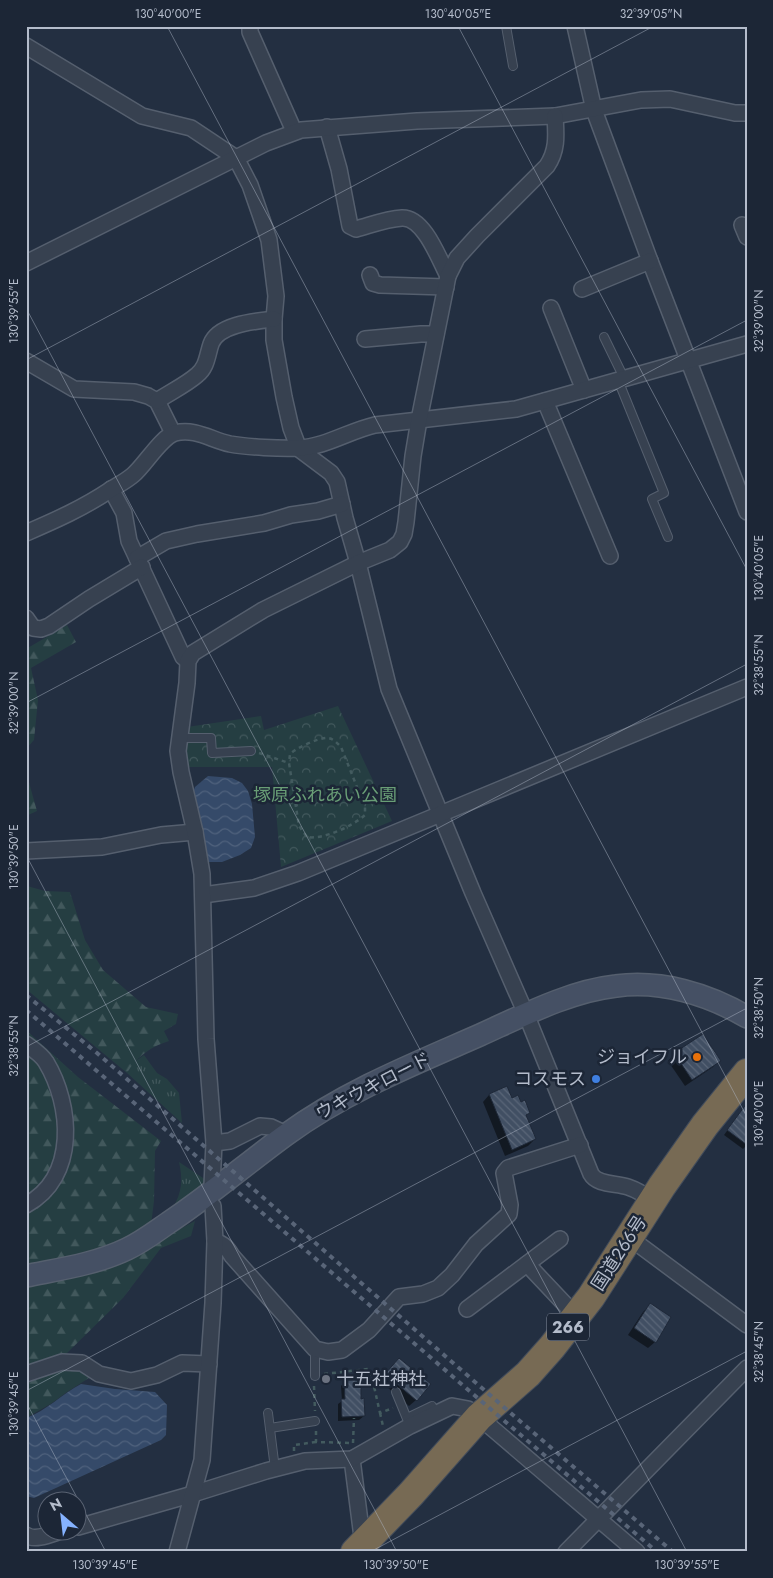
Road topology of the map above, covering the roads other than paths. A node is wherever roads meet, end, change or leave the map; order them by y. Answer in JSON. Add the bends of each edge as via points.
{"nodes":[{"id":1,"x":250,"y":26,"type":"edge"},
{"id":2,"x":506,"y":26,"type":"edge"},
{"id":3,"x":575,"y":26,"type":"edge"},
{"id":4,"x":26,"y":46,"type":"edge"},
{"id":5,"x":513,"y":66,"type":"dead end"},
{"id":6,"x":594,"y":110,"type":"junction"},
{"id":7,"x":747,"y":113,"type":"edge"},
{"id":8,"x":555,"y":116,"type":"junction"},
{"id":9,"x":327,"y":128,"type":"junction"},
{"id":10,"x":294,"y":131,"type":"junction"},
{"id":11,"x":236,"y":158,"type":"junction"},
{"id":12,"x":650,"y":261,"type":"junction"},
{"id":13,"x":26,"y":263,"type":"edge"},
{"id":14,"x":370,"y":275,"type":"dead end"},
{"id":15,"x":447,"y":282,"type":"junction"},
{"id":16,"x":582,"y":290,"type":"dead end"},
{"id":17,"x":551,"y":308,"type":"dead end"},
{"id":18,"x":274,"y":319,"type":"junction"},
{"id":19,"x":436,"y":334,"type":"junction"},
{"id":20,"x":604,"y":337,"type":"dead end"},
{"id":21,"x":365,"y":339,"type":"dead end"},
{"id":22,"x":747,"y":344,"type":"edge"},
{"id":23,"x":26,"y":361,"type":"edge"},
{"id":24,"x":688,"y":361,"type":"junction"},
{"id":25,"x":621,"y":379,"type":"junction"},
{"id":26,"x":584,"y":390,"type":"junction"},
{"id":27,"x":157,"y":401,"type":"junction"},
{"id":28,"x":545,"y":401,"type":"junction"},
{"id":29,"x":419,"y":420,"type":"junction"},
{"id":30,"x":173,"y":433,"type":"junction"},
{"id":31,"x":300,"y":448,"type":"junction"},
{"id":32,"x":111,"y":489,"type":"junction"},
{"id":33,"x":342,"y":504,"type":"junction"},
{"id":34,"x":747,"y":512,"type":"edge"},
{"id":35,"x":26,"y":533,"type":"edge"},
{"id":36,"x":668,"y":537,"type":"dead end"},
{"id":37,"x":610,"y":556,"type":"dead end"},
{"id":38,"x":139,"y":562,"type":"junction"},
{"id":39,"x":358,"y":563,"type":"junction"},
{"id":40,"x":26,"y":618,"type":"edge"},
{"id":41,"x":188,"y":661,"type":"junction"},
{"id":42,"x":747,"y":687,"type":"edge"},
{"id":43,"x":180,"y":738,"type":"junction"},
{"id":44,"x":251,"y":750,"type":"road end"},
{"id":45,"x":441,"y":814,"type":"junction"},
{"id":46,"x":195,"y":832,"type":"junction"},
{"id":47,"x":26,"y":851,"type":"edge"},
{"id":48,"x":203,"y":895,"type":"junction"},
{"id":49,"x":526,"y":1014,"type":"junction"},
{"id":50,"x":747,"y":1017,"type":"edge"},
{"id":51,"x":26,"y":1044,"type":"edge"},
{"id":52,"x":747,"y":1073,"type":"edge"},
{"id":53,"x":286,"y":1134,"type":"junction"},
{"id":54,"x":214,"y":1143,"type":"junction"},
{"id":55,"x":580,"y":1145,"type":"junction"},
{"id":56,"x":212,"y":1185,"type":"dead end"},
{"id":57,"x":653,"y":1201,"type":"junction"},
{"id":58,"x":26,"y":1205,"type":"edge"},
{"id":59,"x":213,"y":1206,"type":"dead end"},
{"id":60,"x":630,"y":1238,"type":"junction"},
{"id":61,"x":560,"y":1239,"type":"dead end"},
{"id":62,"x":215,"y":1242,"type":"junction"},
{"id":63,"x":527,"y":1264,"type":"junction"},
{"id":64,"x":26,"y":1276,"type":"edge"},
{"id":65,"x":467,"y":1310,"type":"dead end"},
{"id":66,"x":577,"y":1317,"type":"junction"},
{"id":67,"x":747,"y":1325,"type":"edge"},
{"id":68,"x":315,"y":1350,"type":"junction"},
{"id":69,"x":209,"y":1364,"type":"junction"},
{"id":70,"x":747,"y":1368,"type":"edge"},
{"id":71,"x":26,"y":1374,"type":"edge"},
{"id":72,"x":315,"y":1376,"type":"road end"},
{"id":73,"x":396,"y":1392,"type":"dead end"},
{"id":74,"x":268,"y":1413,"type":"dead end"},
{"id":75,"x":478,"y":1417,"type":"junction"},
{"id":76,"x":315,"y":1421,"type":"road end"},
{"id":77,"x":409,"y":1422,"type":"junction"},
{"id":78,"x":270,"y":1428,"type":"junction"},
{"id":79,"x":352,"y":1460,"type":"junction"},
{"id":80,"x":275,"y":1469,"type":"junction"},
{"id":81,"x":193,"y":1494,"type":"junction"},
{"id":82,"x":597,"y":1519,"type":"junction"},
{"id":83,"x":88,"y":1524,"type":"edge"},
{"id":84,"x":360,"y":1549,"type":"edge"},
{"id":85,"x":177,"y":1552,"type":"edge"},
{"id":86,"x":566,"y":1552,"type":"edge"},
{"id":87,"x":637,"y":1552,"type":"edge"}],
"edges":[{"from":1,"to":10,"type":"street"},
{"from":2,"to":5,"type":"lane"},
{"from":3,"to":6,"type":"street"},
{"from":4,"to":11,"type":"street","via":[[142,116],[191,128]]},
{"from":6,"to":7,"type":"street","via":[[641,100],[670,99]]},
{"from":6,"to":8,"type":"street"},
{"from":6,"to":12,"type":"street"},
{"from":8,"to":9,"type":"street"},
{"from":8,"to":15,"type":"street","via":[[556,148],[550,162],[457,258]]},
{"from":9,"to":10,"type":"street"},
{"from":9,"to":15,"type":"street","via":[[340,170],[350,226],[356,229],[404,218],[415,221]]},
{"from":10,"to":11,"type":"street"},
{"from":11,"to":13,"type":"street"},
{"from":11,"to":18,"type":"street","via":[[250,185],[269,240],[276,296]]},
{"from":12,"to":16,"type":"street"},
{"from":12,"to":24,"type":"street"},
{"from":14,"to":15,"type":"street","via":[[373,283],[380,285]]},
{"from":15,"to":19,"type":"street"},
{"from":17,"to":26,"type":"street"},
{"from":18,"to":27,"type":"street","via":[[256,320],[219,333],[212,341],[206,363],[196,376]]},
{"from":18,"to":31,"type":"street","via":[[274,340],[284,397],[291,428]]},
{"from":19,"to":21,"type":"street"},
{"from":19,"to":29,"type":"street"},
{"from":20,"to":25,"type":"lane"},
{"from":22,"to":24,"type":"street"},
{"from":23,"to":27,"type":"street","via":[[74,389],[134,392]]},
{"from":24,"to":25,"type":"street"},
{"from":24,"to":34,"type":"street"},
{"from":25,"to":26,"type":"street"},
{"from":25,"to":36,"type":"lane","via":[[664,493],[652,499]]},
{"from":26,"to":28,"type":"street"},
{"from":27,"to":30,"type":"street"},
{"from":28,"to":29,"type":"street","via":[[503,411]]},
{"from":28,"to":37,"type":"street"},
{"from":29,"to":31,"type":"street","via":[[365,427]]},
{"from":29,"to":39,"type":"street","via":[[404,534],[390,550]]},
{"from":30,"to":31,"type":"street","via":[[189,431],[229,444]]},
{"from":30,"to":32,"type":"street","via":[[144,466]]},
{"from":31,"to":33,"type":"street","via":[[331,473],[337,482]]},
{"from":32,"to":35,"type":"street","via":[[91,503]]},
{"from":32,"to":38,"type":"street","via":[[124,513],[129,541]]},
{"from":33,"to":38,"type":"street","via":[[264,523],[166,541]]},
{"from":33,"to":39,"type":"street"},
{"from":38,"to":40,"type":"street","via":[[41,630],[33,628]]},
{"from":38,"to":41,"type":"street","via":[[183,657]]},
{"from":39,"to":41,"type":"street","via":[[263,610],[193,652]]},
{"from":39,"to":45,"type":"street","via":[[389,689]]},
{"from":41,"to":43,"type":"street"},
{"from":42,"to":45,"type":"street"},
{"from":43,"to":44,"type":"lane","via":[[211,738],[212,753]]},
{"from":43,"to":46,"type":"street","via":[[181,772]]},
{"from":45,"to":48,"type":"street","via":[[261,886]]},
{"from":45,"to":49,"type":"street"},
{"from":46,"to":47,"type":"street","via":[[102,847]]},
{"from":46,"to":48,"type":"street"},
{"from":48,"to":54,"type":"street","via":[[206,1038]]},
{"from":49,"to":50,"type":"street","name":"ウキウキロード","via":[[578,995],[615,986],[646,985],[698,994]]},
{"from":49,"to":53,"type":"street","name":"ウキウキロード","via":[[382,1078]]},
{"from":49,"to":55,"type":"street"},
{"from":51,"to":58,"type":"street","via":[[45,1060],[60,1090],[66,1136],[60,1169],[48,1188]]},
{"from":52,"to":57,"type":"highway","name":"国道266号","number":"266"},
{"from":53,"to":54,"type":"street","via":[[260,1126],[230,1141]]},
{"from":53,"to":64,"type":"street","name":"ウキウキロード","via":[[200,1202],[128,1248],[70,1267]]},
{"from":54,"to":56,"type":"street"},
{"from":55,"to":57,"type":"street","via":[[594,1179],[628,1187]]},
{"from":55,"to":68,"type":"street","via":[[508,1168],[504,1173],[510,1214],[476,1244],[438,1288],[424,1294],[399,1297],[369,1330],[342,1350]]},
{"from":57,"to":60,"type":"highway","name":"国道266号","number":"266"},
{"from":59,"to":62,"type":"street"},
{"from":60,"to":66,"type":"highway","name":"国道266号","number":"266"},
{"from":60,"to":67,"type":"street"},
{"from":61,"to":63,"type":"street"},
{"from":62,"to":68,"type":"street","via":[[228,1248]]},
{"from":62,"to":69,"type":"street"},
{"from":63,"to":65,"type":"street"},
{"from":63,"to":66,"type":"street"},
{"from":66,"to":75,"type":"highway","name":"国道266号","number":"266","via":[[528,1374]]},
{"from":68,"to":72,"type":"lane"},
{"from":69,"to":71,"type":"street","via":[[182,1363],[157,1375],[131,1381],[99,1374],[82,1363],[62,1362]]},
{"from":69,"to":81,"type":"street","via":[[202,1460]]},
{"from":70,"to":82,"type":"street"},
{"from":73,"to":77,"type":"lane"},
{"from":74,"to":78,"type":"lane"},
{"from":75,"to":77,"type":"street","via":[[461,1406],[452,1406]]},
{"from":75,"to":82,"type":"street"},
{"from":75,"to":84,"type":"highway","name":"国道266号","number":"266"},
{"from":76,"to":78,"type":"lane"},
{"from":77,"to":79,"type":"street"},
{"from":78,"to":80,"type":"lane"},
{"from":79,"to":80,"type":"street","via":[[305,1461]]},
{"from":79,"to":84,"type":"street"},
{"from":80,"to":81,"type":"street"},
{"from":81,"to":83,"type":"street"},
{"from":81,"to":85,"type":"street"},
{"from":82,"to":86,"type":"street"},
{"from":82,"to":87,"type":"street"}]}
